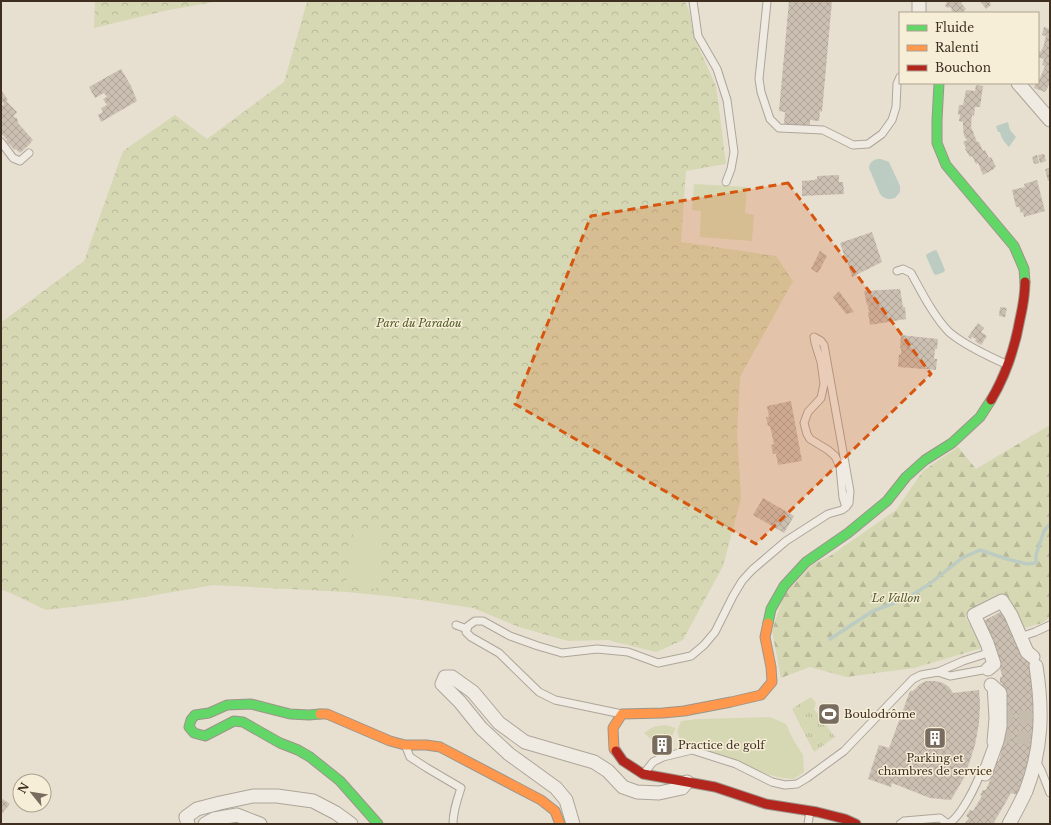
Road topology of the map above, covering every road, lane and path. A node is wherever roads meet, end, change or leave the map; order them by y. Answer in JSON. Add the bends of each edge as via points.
{"nodes":[{"id":1,"x":693,"y":1,"type":"edge"},
{"id":2,"x":919,"y":1,"type":"edge"},
{"id":3,"x":767,"y":2,"type":"dead end"},
{"id":4,"x":920,"y":12,"type":"edge"},
{"id":5,"x":899,"y":79,"type":"edge"},
{"id":6,"x":939,"y":84,"type":"edge"},
{"id":7,"x":1019,"y":84,"type":"edge"},
{"id":8,"x":1050,"y":120,"type":"edge"},
{"id":9,"x":1,"y":142,"type":"edge"},
{"id":10,"x":29,"y":153,"type":"dead end"},
{"id":11,"x":726,"y":182,"type":"dead end"},
{"id":12,"x":897,"y":271,"type":"dead end"},
{"id":13,"x":1008,"y":365,"type":"junction"},
{"id":14,"x":846,"y":508,"type":"junction"},
{"id":15,"x":1050,"y":625,"type":"edge"},
{"id":16,"x":456,"y":626,"type":"dead end"},
{"id":17,"x":467,"y":629,"type":"junction"},
{"id":18,"x":1023,"y":636,"type":"dead end"},
{"id":19,"x":988,"y":653,"type":"dead end"},
{"id":20,"x":988,"y":669,"type":"joint"},
{"id":21,"x":938,"y":672,"type":"junction"},
{"id":22,"x":991,"y":685,"type":"joint"},
{"id":23,"x":622,"y":714,"type":"junction"},
{"id":24,"x":405,"y":744,"type":"junction"},
{"id":25,"x":1035,"y":760,"type":"junction"},
{"id":26,"x":643,"y":774,"type":"junction"},
{"id":27,"x":985,"y":774,"type":"dead end"},
{"id":28,"x":687,"y":782,"type":"junction"},
{"id":29,"x":1050,"y":793,"type":"edge"},
{"id":30,"x":810,"y":811,"type":"junction"},
{"id":31,"x":187,"y":821,"type":"edge"},
{"id":32,"x":205,"y":824,"type":"edge"},
{"id":33,"x":260,"y":824,"type":"edge"},
{"id":34,"x":351,"y":824,"type":"edge"},
{"id":35,"x":378,"y":824,"type":"edge"},
{"id":36,"x":453,"y":824,"type":"edge"},
{"id":37,"x":560,"y":824,"type":"edge"},
{"id":38,"x":572,"y":824,"type":"edge"},
{"id":39,"x":808,"y":824,"type":"edge"},
{"id":40,"x":856,"y":824,"type":"edge"},
{"id":41,"x":900,"y":824,"type":"edge"},
{"id":42,"x":948,"y":824,"type":"edge"},
{"id":43,"x":1009,"y":824,"type":"edge"}],
"edges":[{"from":1,"to":11,"type":"lane","via":[[698,36],[717,69],[727,100],[734,152]]},
{"from":2,"to":4,"type":"street"},
{"from":3,"to":5,"type":"lane","via":[[759,79],[770,118],[779,128],[823,130],[853,146],[868,144],[882,134],[892,120]]},
{"from":6,"to":13,"type":"street","via":[[937,142],[946,165],[1014,246],[1024,269],[1025,294],[1016,341]]},
{"from":7,"to":8,"type":"street"},
{"from":9,"to":10,"type":"lane","via":[[13,158],[20,161]]},
{"from":12,"to":13,"type":"lane","via":[[903,269],[911,273],[938,318],[950,332],[967,344]]},
{"from":13,"to":23,"type":"street","via":[[998,388],[980,417],[952,443],[924,460],[887,501],[848,533],[806,562],[784,586],[771,609],[764,637],[772,682],[761,695],[684,711]]},
{"from":14,"to":14,"type":"lane","via":[[850,491],[824,345],[814,337],[824,384],[821,398],[808,412],[804,423],[810,439],[835,456],[840,467]]},
{"from":14,"to":17,"type":"lane","via":[[828,514],[786,541],[752,570],[733,596],[715,632],[704,646],[691,656],[658,663],[628,652],[597,649],[562,653],[510,636],[483,621],[475,621]]},
{"from":15,"to":18,"type":"lane"},
{"from":16,"to":17,"type":"lane"},
{"from":17,"to":23,"type":"lane","via":[[466,632],[471,637],[499,653],[539,692],[555,700]]},
{"from":19,"to":21,"type":"lane"},
{"from":20,"to":21,"type":"lane","via":[[950,676]]},
{"from":20,"to":25,"type":"street","via":[[994,664],[974,615],[1002,601],[1034,662],[1039,690],[1040,732]]},
{"from":21,"to":26,"type":"lane","via":[[914,679],[844,751],[797,784],[772,782],[736,764],[692,750],[663,757],[653,762]]},
{"from":22,"to":27,"type":"street","via":[[1000,693],[1000,727]]},
{"from":22,"to":42,"type":"lane","via":[[992,738],[987,756],[973,790]]},
{"from":23,"to":26,"type":"street","via":[[613,728],[614,749],[623,762]]},
{"from":24,"to":35,"type":"street","via":[[390,741],[327,714],[290,714],[251,704],[227,705],[209,713],[195,715],[191,720],[189,727],[194,733],[205,736],[234,721],[243,722],[298,750],[340,781]]},
{"from":24,"to":36,"type":"lane","via":[[410,757],[461,788]]},
{"from":24,"to":37,"type":"street","via":[[440,747],[541,800],[555,811]]},
{"from":25,"to":29,"type":"lane"},
{"from":25,"to":43,"type":"street","via":[[1026,791]]},
{"from":26,"to":28,"type":"street"},
{"from":28,"to":30,"type":"street","via":[[715,787],[766,804]]},
{"from":28,"to":38,"type":"street","via":[[682,788],[659,793],[637,792],[623,788],[608,771],[594,762],[525,742],[499,723],[473,692],[452,677],[445,677],[442,684],[481,728],[509,754],[556,788],[566,800]]},
{"from":30,"to":39,"type":"lane"},
{"from":30,"to":40,"type":"street","via":[[823,818],[845,819]]},
{"from":31,"to":34,"type":"street","via":[[197,808],[253,796],[278,796],[313,801]]},
{"from":32,"to":33,"type":"street","via":[[214,819],[237,815]]},
{"from":41,"to":42,"type":"lane","via":[[940,818]]}]}
